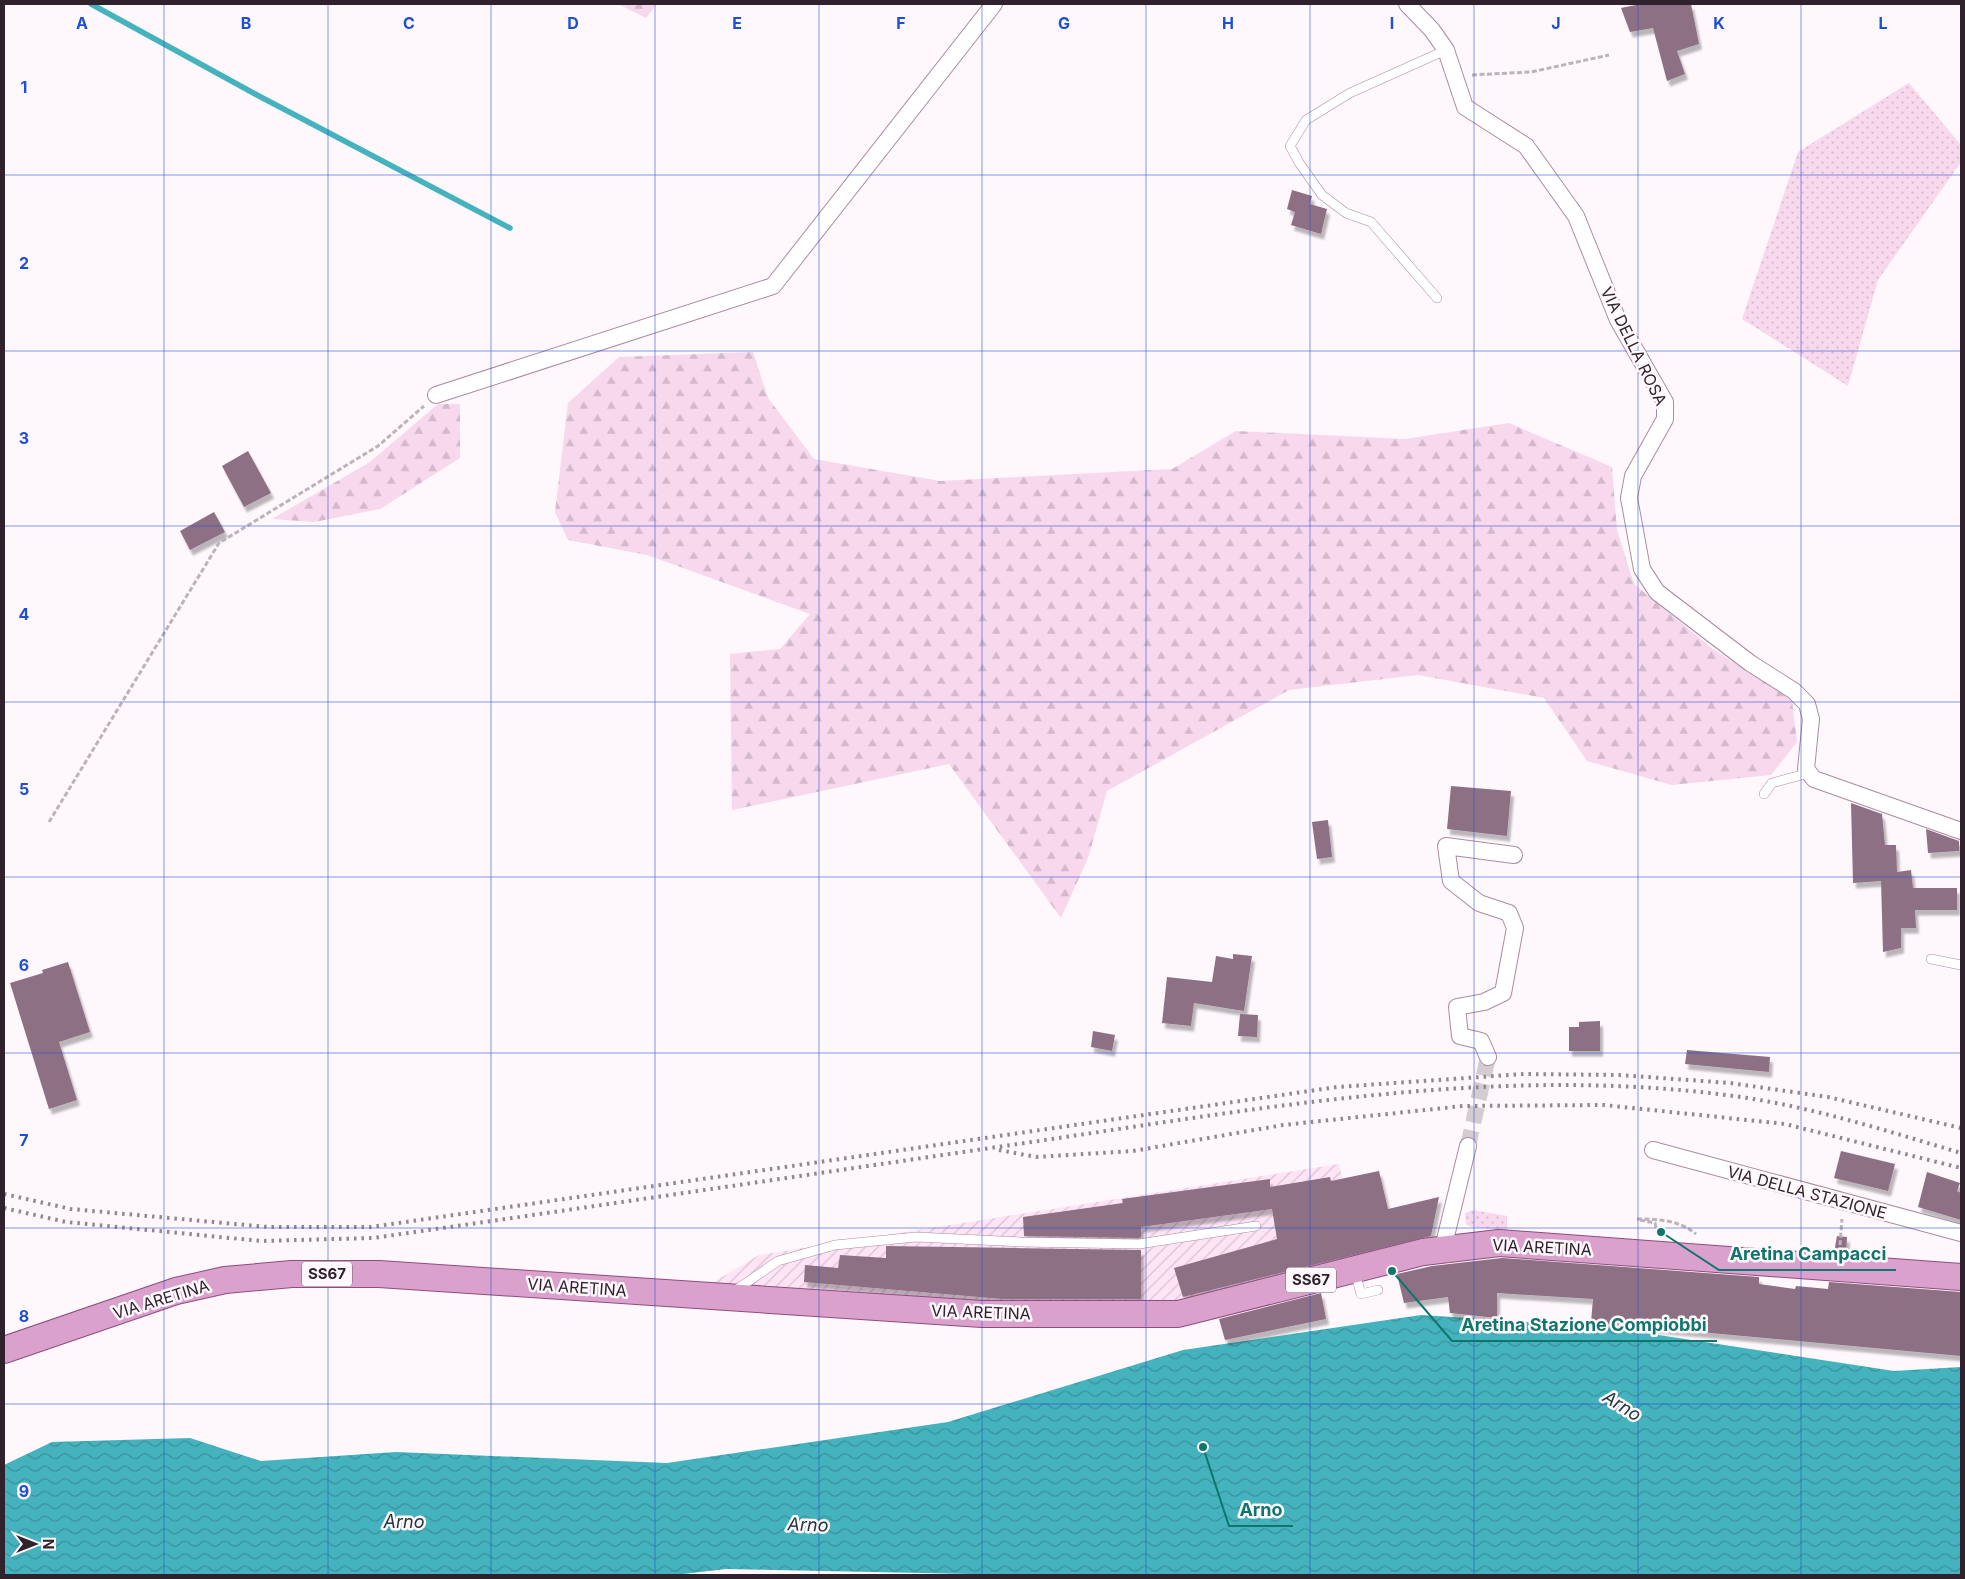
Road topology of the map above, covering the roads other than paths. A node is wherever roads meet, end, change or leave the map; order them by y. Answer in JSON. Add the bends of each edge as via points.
{"nodes":[{"id":1,"x":994,"y":4,"type":"edge"},
{"id":2,"x":1407,"y":4,"type":"edge"},
{"id":3,"x":1446,"y":50,"type":"junction"},
{"id":4,"x":1437,"y":298,"type":"dead end"},
{"id":5,"x":436,"y":395,"type":"road end"},
{"id":6,"x":1809,"y":773,"type":"junction"},
{"id":7,"x":1764,"y":794,"type":"dead end"},
{"id":8,"x":1961,"y":831,"type":"edge"},
{"id":9,"x":1514,"y":855,"type":"dead end"},
{"id":10,"x":1931,"y":959,"type":"dead end"},
{"id":11,"x":1961,"y":965,"type":"edge"},
{"id":12,"x":1488,"y":1057,"type":"dead end"},
{"id":13,"x":1468,"y":1146,"type":"tunnel mouth"},
{"id":14,"x":1653,"y":1150,"type":"dead end"},
{"id":15,"x":1256,"y":1226,"type":"dead end"},
{"id":16,"x":1961,"y":1233,"type":"edge"},
{"id":17,"x":1443,"y":1248,"type":"junction"},
{"id":18,"x":1355,"y":1270,"type":"junction"},
{"id":19,"x":1961,"y":1278,"type":"edge"},
{"id":20,"x":1378,"y":1290,"type":"dead end"},
{"id":21,"x":725,"y":1297,"type":"junction"},
{"id":22,"x":4,"y":1350,"type":"edge"}],
"edges":[{"from":1,"to":5,"type":"street","via":[[773,286]]},
{"from":2,"to":3,"type":"street","name":"VIA DELLA ROSA"},
{"from":3,"to":4,"type":"lane","via":[[1350,93],[1306,120],[1290,146],[1322,195],[1346,213],[1370,222]]},
{"from":3,"to":6,"type":"street","name":"VIA DELLA ROSA","via":[[1465,107],[1526,146],[1576,216],[1618,320],[1664,402],[1666,420],[1633,476],[1629,498],[1642,569],[1657,592],[1750,664],[1794,691],[1807,704],[1810,719],[1806,769]]},
{"from":6,"to":7,"type":"lane","via":[[1772,783]]},
{"from":6,"to":8,"type":"street","via":[[1814,779]]},
{"from":9,"to":12,"type":"street","via":[[1446,846],[1451,882],[1479,902],[1509,913],[1515,928],[1504,993],[1484,1002],[1457,1007],[1460,1036],[1481,1041]]},
{"from":10,"to":11,"type":"lane"},
{"from":13,"to":17,"type":"street"},
{"from":14,"to":16,"type":"street","name":"VIA DELLA STAZIONE"},
{"from":15,"to":21,"type":"lane","via":[[1139,1244],[916,1237],[835,1245],[778,1261]]},
{"from":17,"to":18,"type":"main road","name":"VIA ARETINA","number":"SS67"},
{"from":17,"to":19,"type":"main road","name":"VIA ARETINA","number":"SS67","via":[[1499,1243]]},
{"from":18,"to":20,"type":"lane","via":[[1361,1294]]},
{"from":18,"to":21,"type":"main road","name":"VIA ARETINA","number":"SS67","via":[[1195,1314],[982,1314]]},
{"from":21,"to":22,"type":"main road","name":"VIA ARETINA","number":"SS67","via":[[379,1274],[292,1274],[225,1280],[176,1291]]}]}
